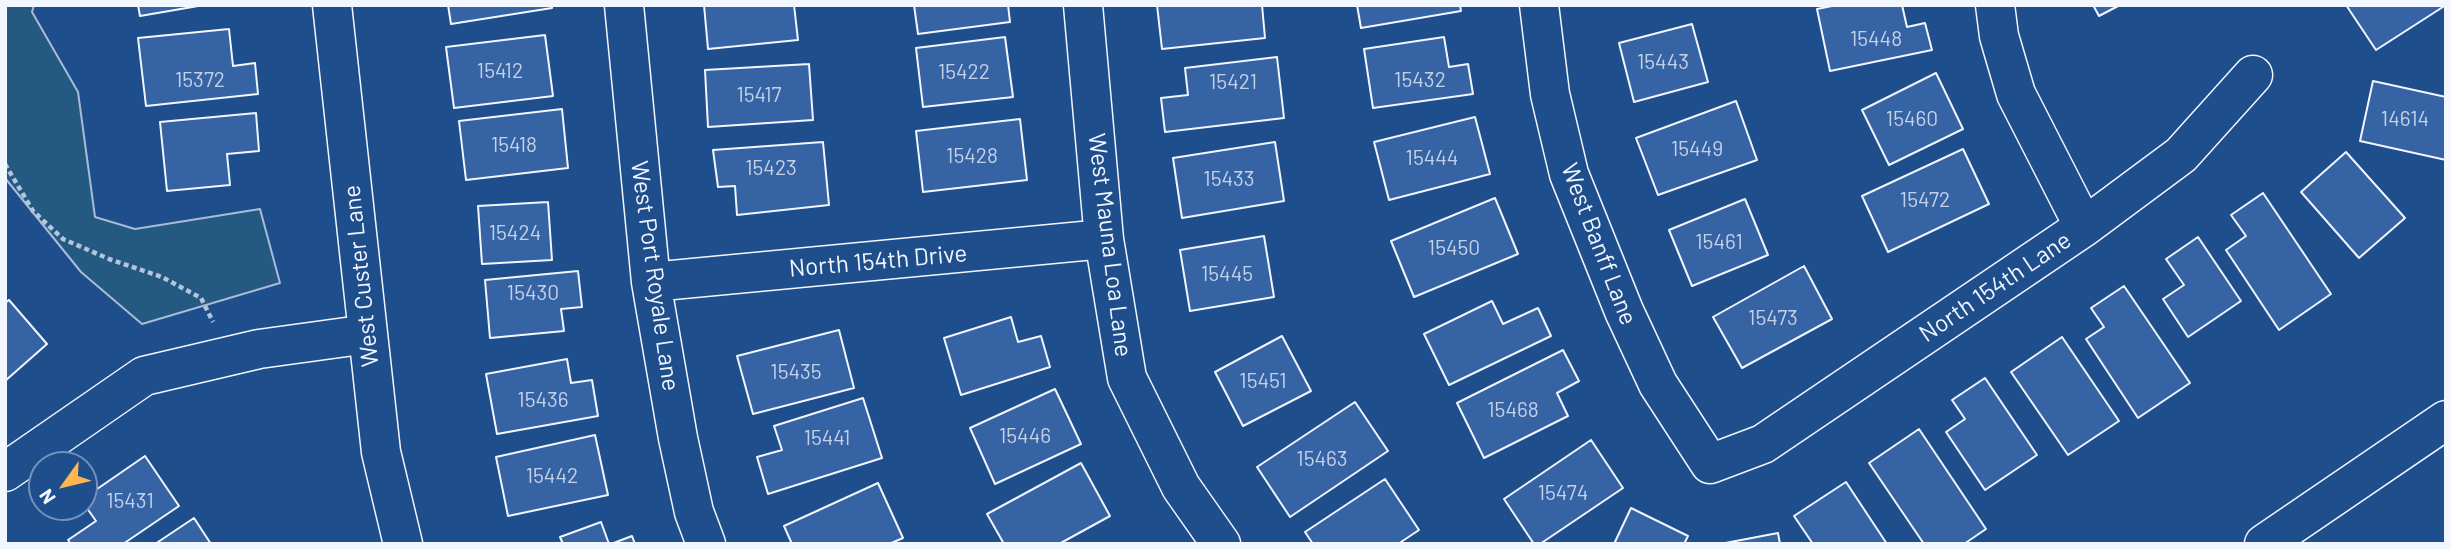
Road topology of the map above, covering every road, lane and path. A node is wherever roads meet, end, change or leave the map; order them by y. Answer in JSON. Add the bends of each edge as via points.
{"nodes":[{"id":1,"x":332,"y":5,"type":"edge"},
{"id":2,"x":624,"y":5,"type":"edge"},
{"id":3,"x":1083,"y":5,"type":"edge"},
{"id":4,"x":1539,"y":5,"type":"edge"},
{"id":5,"x":1995,"y":5,"type":"edge"},
{"id":6,"x":2253,"y":75,"type":"dead end"},
{"id":7,"x":5,"y":164,"type":"edge"},
{"id":8,"x":2084,"y":227,"type":"junction"},
{"id":9,"x":1104,"y":239,"type":"junction"},
{"id":10,"x":651,"y":282,"type":"junction"},
{"id":11,"x":368,"y":334,"type":"junction"},
{"id":12,"x":228,"y":356,"type":"junction"},
{"id":13,"x":2446,"y":420,"type":"edge"},
{"id":14,"x":1710,"y":464,"type":"joint"},
{"id":15,"x":5,"y":472,"type":"edge"},
{"id":16,"x":403,"y":544,"type":"edge"},
{"id":17,"x":706,"y":544,"type":"edge"},
{"id":18,"x":1221,"y":544,"type":"edge"},
{"id":19,"x":2264,"y":544,"type":"edge"}],
"edges":[{"from":1,"to":11,"type":"street","name":"West Custer Lane"},
{"from":2,"to":10,"type":"street","name":"West Port Royale Lane"},
{"from":3,"to":9,"type":"street","name":"West Mauna Loa Lane"},
{"from":4,"to":14,"type":"street","name":"West Banff Lane","via":[[1553,108],[1569,174],[1658,384]]},
{"from":5,"to":8,"type":"street","via":[[1999,36],[2017,94]]},
{"from":6,"to":8,"type":"street","name":"North 154th Lane","via":[[2181,155]]},
{"from":7,"to":12,"type":"path","via":[[33,211],[63,239],[162,277],[201,298]]},
{"from":8,"to":14,"type":"street","name":"North 154th Lane","via":[[1763,444]]},
{"from":9,"to":10,"type":"street","name":"North 154th Drive"},
{"from":9,"to":18,"type":"street","name":"West Mauna Loa Lane","via":[[1127,378],[1181,487]]},
{"from":10,"to":17,"type":"street","name":"West Port Royale Lane","via":[[678,438]]},
{"from":11,"to":12,"type":"street"},
{"from":11,"to":16,"type":"street","name":"West Custer Lane","via":[[381,452]]},
{"from":12,"to":15,"type":"street","via":[[144,376]]},
{"from":13,"to":19,"type":"street"}]}
